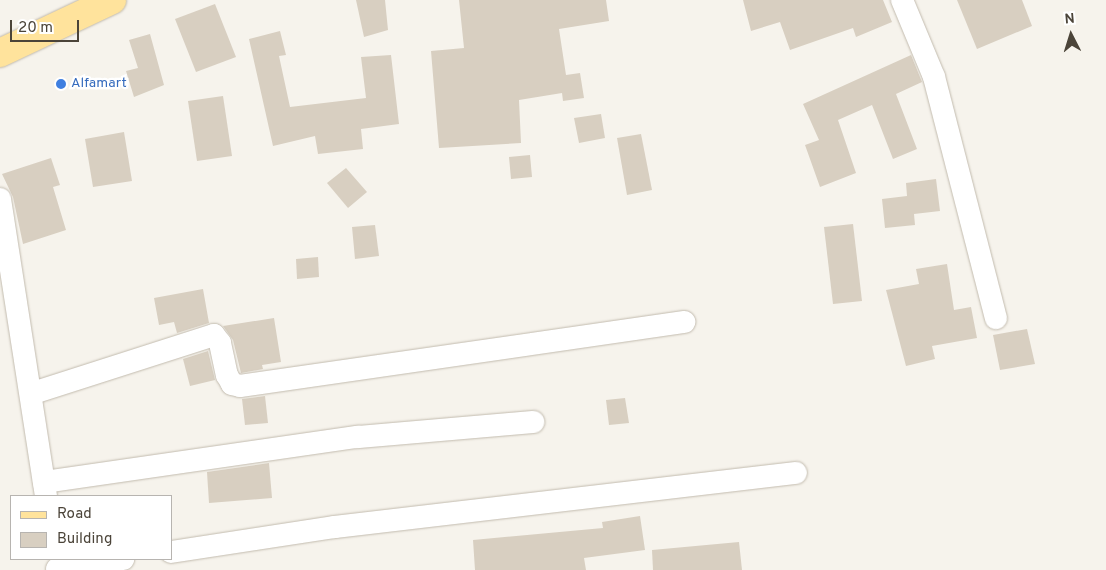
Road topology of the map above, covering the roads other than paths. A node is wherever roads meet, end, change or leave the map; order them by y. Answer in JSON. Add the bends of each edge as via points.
{"nodes":[{"id":1,"x":112,"y":0,"type":"edge"},
{"id":2,"x":902,"y":0,"type":"edge"},
{"id":3,"x":0,"y":53,"type":"edge"},
{"id":4,"x":0,"y":199,"type":"edge"},
{"id":5,"x":996,"y":318,"type":"dead end"},
{"id":6,"x":684,"y":322,"type":"dead end"},
{"id":7,"x":33,"y":392,"type":"junction"},
{"id":8,"x":533,"y":422,"type":"dead end"},
{"id":9,"x":796,"y":473,"type":"dead end"},
{"id":10,"x":45,"y":489,"type":"edge"},
{"id":11,"x":172,"y":552,"type":"edge"},
{"id":12,"x":114,"y":560,"type":"edge"},
{"id":13,"x":57,"y":566,"type":"edge"}],
"edges":[{"from":1,"to":3,"type":"main road"},
{"from":2,"to":5,"type":"street","via":[[934,77]]},
{"from":4,"to":7,"type":"street"},
{"from":6,"to":7,"type":"street","via":[[240,386],[232,384],[227,375],[220,343],[214,335]]},
{"from":7,"to":10,"type":"street"},
{"from":8,"to":10,"type":"street","via":[[358,438]]},
{"from":9,"to":11,"type":"street","via":[[335,527]]},
{"from":12,"to":13,"type":"street"}]}
